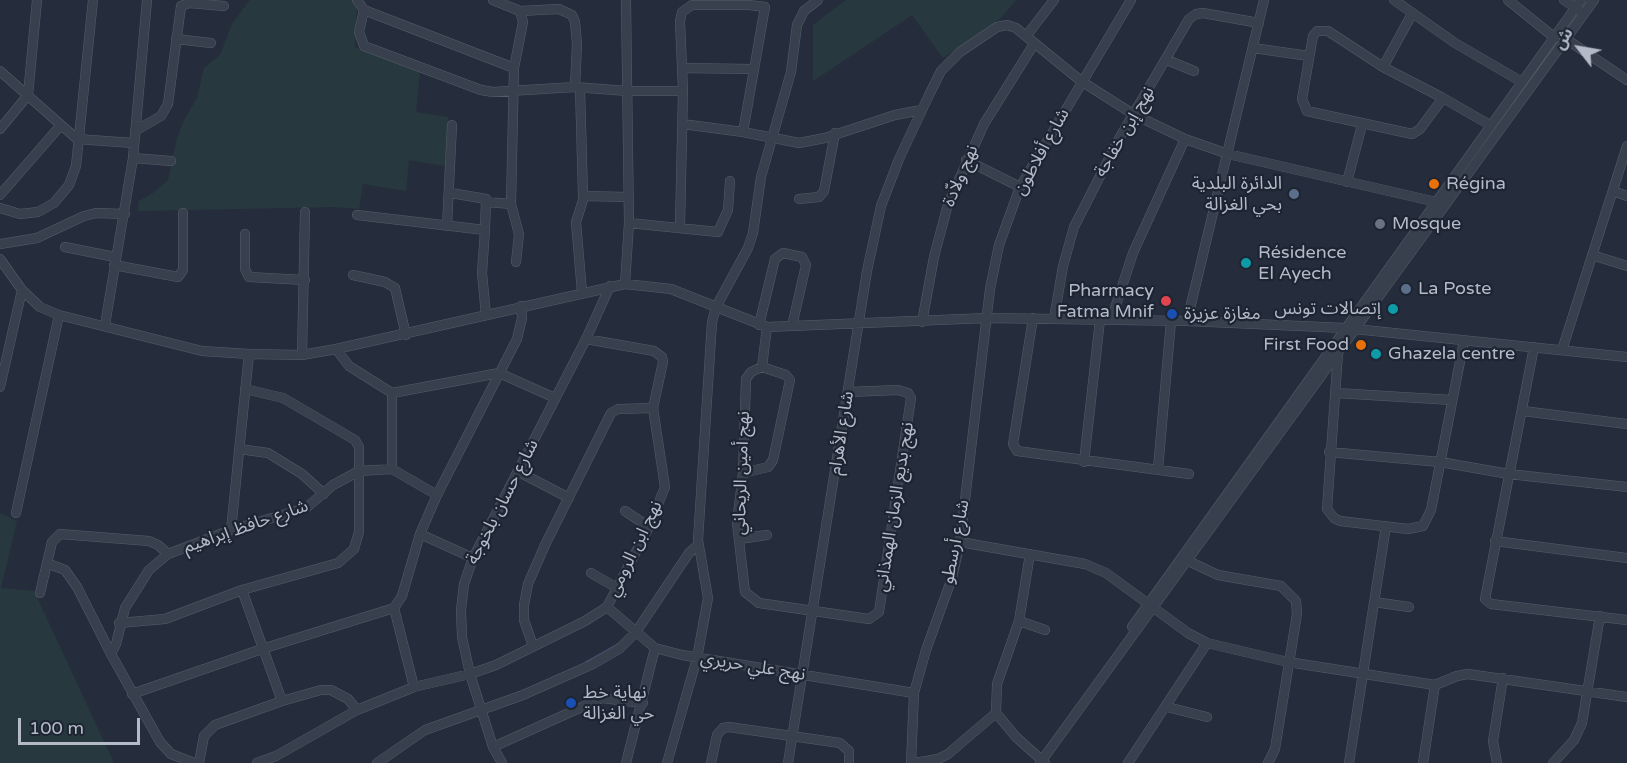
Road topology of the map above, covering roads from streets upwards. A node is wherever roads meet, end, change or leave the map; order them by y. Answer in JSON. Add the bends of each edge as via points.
{"nodes":[{"id":1,"x":37,"y":0,"type":"edge"},
{"id":2,"x":93,"y":0,"type":"edge"},
{"id":3,"x":147,"y":0,"type":"edge"},
{"id":4,"x":357,"y":0,"type":"edge"},
{"id":5,"x":493,"y":0,"type":"edge"},
{"id":6,"x":626,"y":0,"type":"edge"},
{"id":7,"x":774,"y":0,"type":"edge"},
{"id":8,"x":818,"y":0,"type":"edge"},
{"id":9,"x":1054,"y":0,"type":"edge"},
{"id":10,"x":1131,"y":0,"type":"edge"},
{"id":11,"x":1264,"y":0,"type":"edge"},
{"id":12,"x":1394,"y":0,"type":"edge"},
{"id":13,"x":1508,"y":0,"type":"edge"},
{"id":14,"x":1564,"y":0,"type":"edge"},
{"id":15,"x":1594,"y":0,"type":"edge"},
{"id":16,"x":1578,"y":4,"type":"edge"},
{"id":17,"x":224,"y":6,"type":"dead end"},
{"id":18,"x":765,"y":7,"type":"junction"},
{"id":19,"x":364,"y":10,"type":"junction"},
{"id":20,"x":520,"y":12,"type":"junction"},
{"id":21,"x":1413,"y":14,"type":"junction"},
{"id":22,"x":1584,"y":14,"type":"junction"},
{"id":23,"x":1259,"y":23,"type":"junction"},
{"id":24,"x":1027,"y":35,"type":"junction"},
{"id":25,"x":1555,"y":38,"type":"junction"},
{"id":26,"x":176,"y":39,"type":"junction"},
{"id":27,"x":1566,"y":39,"type":"junction"},
{"id":28,"x":211,"y":43,"type":"dead end"},
{"id":29,"x":1034,"y":44,"type":"junction"},
{"id":30,"x":1253,"y":48,"type":"junction"},
{"id":31,"x":1309,"y":56,"type":"junction"},
{"id":32,"x":1167,"y":60,"type":"junction"},
{"id":33,"x":1383,"y":66,"type":"junction"},
{"id":34,"x":514,"y":68,"type":"junction"},
{"id":35,"x":682,"y":68,"type":"junction"},
{"id":36,"x":753,"y":69,"type":"junction"},
{"id":37,"x":0,"y":71,"type":"edge"},
{"id":38,"x":1194,"y":71,"type":"dead end"},
{"id":39,"x":1627,"y":80,"type":"edge"},
{"id":40,"x":1082,"y":81,"type":"junction"},
{"id":41,"x":1522,"y":81,"type":"junction"},
{"id":42,"x":577,"y":88,"type":"junction"},
{"id":43,"x":514,"y":90,"type":"junction"},
{"id":44,"x":683,"y":91,"type":"junction"},
{"id":45,"x":627,"y":92,"type":"junction"},
{"id":46,"x":28,"y":95,"type":"junction"},
{"id":47,"x":1443,"y":98,"type":"junction"},
{"id":48,"x":921,"y":110,"type":"junction"},
{"id":49,"x":1133,"y":114,"type":"junction"},
{"id":50,"x":61,"y":124,"type":"junction"},
{"id":51,"x":452,"y":124,"type":"dead end"},
{"id":52,"x":682,"y":124,"type":"junction"},
{"id":53,"x":1362,"y":125,"type":"junction"},
{"id":54,"x":1490,"y":125,"type":"junction"},
{"id":55,"x":0,"y":129,"type":"edge"},
{"id":56,"x":135,"y":131,"type":"junction"},
{"id":57,"x":743,"y":132,"type":"junction"},
{"id":58,"x":835,"y":133,"type":"junction"},
{"id":59,"x":772,"y":138,"type":"junction"},
{"id":60,"x":77,"y":139,"type":"junction"},
{"id":61,"x":1185,"y":139,"type":"junction"},
{"id":62,"x":133,"y":143,"type":"junction"},
{"id":63,"x":1627,"y":146,"type":"edge"},
{"id":64,"x":1228,"y":154,"type":"junction"},
{"id":65,"x":133,"y":158,"type":"junction"},
{"id":66,"x":966,"y":160,"type":"junction"},
{"id":67,"x":171,"y":161,"type":"dead end"},
{"id":68,"x":730,"y":181,"type":"dead end"},
{"id":69,"x":1347,"y":182,"type":"junction"},
{"id":70,"x":1020,"y":187,"type":"junction"},
{"id":71,"x":1613,"y":191,"type":"junction"},
{"id":72,"x":451,"y":193,"type":"junction"},
{"id":73,"x":0,"y":195,"type":"edge"},
{"id":74,"x":584,"y":196,"type":"junction"},
{"id":75,"x":1627,"y":196,"type":"edge"},
{"id":76,"x":629,"y":197,"type":"junction"},
{"id":77,"x":799,"y":199,"type":"dead end"},
{"id":78,"x":487,"y":202,"type":"junction"},
{"id":79,"x":1441,"y":202,"type":"junction"},
{"id":80,"x":511,"y":204,"type":"junction"},
{"id":81,"x":0,"y":208,"type":"edge"},
{"id":82,"x":306,"y":212,"type":"dead end"},
{"id":83,"x":183,"y":213,"type":"dead end"},
{"id":84,"x":125,"y":214,"type":"junction"},
{"id":85,"x":357,"y":215,"type":"dead end"},
{"id":86,"x":629,"y":224,"type":"junction"},
{"id":87,"x":447,"y":226,"type":"junction"},
{"id":88,"x":680,"y":226,"type":"junction"},
{"id":89,"x":485,"y":230,"type":"junction"},
{"id":90,"x":245,"y":234,"type":"dead end"},
{"id":91,"x":0,"y":244,"type":"edge"},
{"id":92,"x":65,"y":247,"type":"dead end"},
{"id":93,"x":1592,"y":255,"type":"junction"},
{"id":94,"x":0,"y":259,"type":"edge"},
{"id":95,"x":115,"y":261,"type":"junction"},
{"id":96,"x":516,"y":262,"type":"dead end"},
{"id":97,"x":1627,"y":266,"type":"edge"},
{"id":98,"x":353,"y":275,"type":"dead end"},
{"id":99,"x":305,"y":280,"type":"junction"},
{"id":100,"x":625,"y":284,"type":"junction"},
{"id":101,"x":610,"y":286,"type":"junction"},
{"id":102,"x":22,"y":290,"type":"junction"},
{"id":103,"x":582,"y":292,"type":"junction"},
{"id":104,"x":521,"y":306,"type":"junction"},
{"id":105,"x":717,"y":307,"type":"junction"},
{"id":106,"x":59,"y":315,"type":"junction"},
{"id":107,"x":486,"y":315,"type":"junction"},
{"id":108,"x":987,"y":318,"type":"junction"},
{"id":109,"x":1033,"y":318,"type":"junction"},
{"id":110,"x":1054,"y":319,"type":"junction"},
{"id":111,"x":1100,"y":320,"type":"junction"},
{"id":112,"x":1111,"y":320,"type":"junction"},
{"id":113,"x":1172,"y":321,"type":"junction"},
{"id":114,"x":1187,"y":321,"type":"junction"},
{"id":115,"x":922,"y":322,"type":"junction"},
{"id":116,"x":860,"y":324,"type":"junction"},
{"id":117,"x":105,"y":325,"type":"junction"},
{"id":118,"x":763,"y":326,"type":"junction"},
{"id":119,"x":792,"y":326,"type":"junction"},
{"id":120,"x":0,"y":329,"type":"edge"},
{"id":121,"x":1349,"y":329,"type":"junction"},
{"id":122,"x":12,"y":332,"type":"junction"},
{"id":123,"x":406,"y":334,"type":"junction"},
{"id":124,"x":586,"y":339,"type":"junction"},
{"id":125,"x":1464,"y":341,"type":"junction"},
{"id":126,"x":1337,"y":347,"type":"junction"},
{"id":127,"x":1534,"y":347,"type":"junction"},
{"id":128,"x":336,"y":349,"type":"junction"},
{"id":129,"x":1562,"y":350,"type":"junction"},
{"id":130,"x":249,"y":354,"type":"junction"},
{"id":131,"x":302,"y":355,"type":"junction"},
{"id":132,"x":1627,"y":357,"type":"edge"},
{"id":133,"x":762,"y":367,"type":"junction"},
{"id":134,"x":499,"y":373,"type":"junction"},
{"id":135,"x":0,"y":387,"type":"edge"},
{"id":136,"x":245,"y":389,"type":"junction"},
{"id":137,"x":849,"y":392,"type":"junction"},
{"id":138,"x":392,"y":393,"type":"junction"},
{"id":139,"x":1336,"y":393,"type":"junction"},
{"id":140,"x":555,"y":398,"type":"junction"},
{"id":141,"x":1452,"y":400,"type":"junction"},
{"id":142,"x":653,"y":408,"type":"junction"},
{"id":143,"x":1523,"y":411,"type":"junction"},
{"id":144,"x":1627,"y":424,"type":"edge"},
{"id":145,"x":239,"y":449,"type":"junction"},
{"id":146,"x":1329,"y":452,"type":"junction"},
{"id":147,"x":1084,"y":462,"type":"junction"},
{"id":148,"x":1440,"y":462,"type":"junction"},
{"id":149,"x":392,"y":469,"type":"junction"},
{"id":150,"x":1158,"y":469,"type":"junction"},
{"id":151,"x":359,"y":471,"type":"junction"},
{"id":152,"x":519,"y":472,"type":"junction"},
{"id":153,"x":743,"y":473,"type":"junction"},
{"id":154,"x":1189,"y":474,"type":"dead end"},
{"id":155,"x":1509,"y":474,"type":"junction"},
{"id":156,"x":1627,"y":487,"type":"edge"},
{"id":157,"x":324,"y":494,"type":"junction"},
{"id":158,"x":437,"y":495,"type":"junction"},
{"id":159,"x":569,"y":498,"type":"junction"},
{"id":160,"x":625,"y":511,"type":"dead end"},
{"id":161,"x":16,"y":513,"type":"dead end"},
{"id":162,"x":1386,"y":526,"type":"junction"},
{"id":163,"x":649,"y":527,"type":"junction"},
{"id":164,"x":231,"y":530,"type":"junction"},
{"id":165,"x":420,"y":534,"type":"junction"},
{"id":166,"x":767,"y":535,"type":"dead end"},
{"id":167,"x":739,"y":539,"type":"junction"},
{"id":168,"x":1495,"y":541,"type":"junction"},
{"id":169,"x":960,"y":542,"type":"junction"},
{"id":170,"x":698,"y":545,"type":"junction"},
{"id":171,"x":168,"y":554,"type":"junction"},
{"id":172,"x":1030,"y":554,"type":"junction"},
{"id":173,"x":473,"y":558,"type":"junction"},
{"id":174,"x":1627,"y":558,"type":"edge"},
{"id":175,"x":1185,"y":560,"type":"junction"},
{"id":176,"x":49,"y":564,"type":"junction"},
{"id":177,"x":591,"y":573,"type":"dead end"},
{"id":178,"x":617,"y":588,"type":"junction"},
{"id":179,"x":242,"y":590,"type":"junction"},
{"id":180,"x":40,"y":593,"type":"dead end"},
{"id":181,"x":1374,"y":602,"type":"junction"},
{"id":182,"x":1151,"y":606,"type":"junction"},
{"id":183,"x":607,"y":607,"type":"junction"},
{"id":184,"x":1409,"y":607,"type":"dead end"},
{"id":185,"x":394,"y":608,"type":"junction"},
{"id":186,"x":813,"y":611,"type":"junction"},
{"id":187,"x":1600,"y":616,"type":"junction"},
{"id":188,"x":1627,"y":620,"type":"edge"},
{"id":189,"x":1019,"y":621,"type":"junction"},
{"id":190,"x":119,"y":623,"type":"junction"},
{"id":191,"x":1045,"y":630,"type":"dead end"},
{"id":192,"x":636,"y":632,"type":"junction"},
{"id":193,"x":1207,"y":643,"type":"junction"},
{"id":194,"x":533,"y":646,"type":"junction"},
{"id":195,"x":655,"y":648,"type":"junction"},
{"id":196,"x":262,"y":649,"type":"junction"},
{"id":197,"x":111,"y":654,"type":"junction"},
{"id":198,"x":697,"y":658,"type":"junction"},
{"id":199,"x":1288,"y":662,"type":"junction"},
{"id":200,"x":470,"y":675,"type":"junction"},
{"id":201,"x":802,"y":675,"type":"junction"},
{"id":202,"x":1362,"y":675,"type":"junction"},
{"id":203,"x":1503,"y":678,"type":"junction"},
{"id":204,"x":1435,"y":685,"type":"junction"},
{"id":205,"x":414,"y":687,"type":"junction"},
{"id":206,"x":1589,"y":691,"type":"junction"},
{"id":207,"x":914,"y":693,"type":"junction"},
{"id":208,"x":132,"y":694,"type":"junction"},
{"id":209,"x":1627,"y":697,"type":"edge"},
{"id":210,"x":282,"y":701,"type":"junction"},
{"id":211,"x":643,"y":703,"type":"junction"},
{"id":212,"x":1167,"y":707,"type":"junction"},
{"id":213,"x":357,"y":710,"type":"junction"},
{"id":214,"x":482,"y":710,"type":"junction"},
{"id":215,"x":996,"y":713,"type":"junction"},
{"id":216,"x":1207,"y":717,"type":"dead end"},
{"id":217,"x":792,"y":735,"type":"junction"},
{"id":218,"x":493,"y":747,"type":"junction"},
{"id":219,"x":1039,"y":762,"type":"edge"},
{"id":220,"x":194,"y":763,"type":"edge"},
{"id":221,"x":199,"y":763,"type":"edge"},
{"id":222,"x":257,"y":763,"type":"edge"},
{"id":223,"x":377,"y":763,"type":"edge"},
{"id":224,"x":502,"y":763,"type":"edge"},
{"id":225,"x":626,"y":763,"type":"edge"},
{"id":226,"x":667,"y":763,"type":"edge"},
{"id":227,"x":711,"y":763,"type":"edge"},
{"id":228,"x":788,"y":763,"type":"edge"},
{"id":229,"x":849,"y":763,"type":"edge"},
{"id":230,"x":912,"y":763,"type":"edge"},
{"id":231,"x":1128,"y":763,"type":"edge"},
{"id":232,"x":1268,"y":763,"type":"edge"},
{"id":233,"x":1349,"y":763,"type":"edge"},
{"id":234,"x":1423,"y":763,"type":"edge"},
{"id":235,"x":1497,"y":763,"type":"edge"},
{"id":236,"x":1553,"y":763,"type":"edge"}],
"edges":[{"from":1,"to":46,"type":"street"},
{"from":2,"to":60,"type":"street"},
{"from":3,"to":56,"type":"street"},
{"from":4,"to":19,"type":"street"},
{"from":5,"to":20,"type":"street"},
{"from":6,"to":45,"type":"street"},
{"from":7,"to":18,"type":"street"},
{"from":8,"to":59,"type":"street","via":[[804,11],[797,25],[791,72]]},
{"from":9,"to":24,"type":"street"},
{"from":10,"to":40,"type":"street","name":"شارع أفلاطون"},
{"from":11,"to":23,"type":"street"},
{"from":12,"to":21,"type":"street"},
{"from":13,"to":25,"type":"street"},
{"from":14,"to":16,"type":"street"},
{"from":15,"to":22,"type":"street"},
{"from":16,"to":22,"type":"street"},
{"from":16,"to":25,"type":"street"},
{"from":17,"to":26,"type":"street","via":[[184,3],[179,10]]},
{"from":18,"to":35,"type":"street","via":[[688,6],[680,21]]},
{"from":18,"to":36,"type":"street"},
{"from":19,"to":34,"type":"street"},
{"from":19,"to":43,"type":"street","via":[[359,32],[364,46],[481,90]]},
{"from":20,"to":34,"type":"street","via":[[524,22]]},
{"from":20,"to":42,"type":"street","via":[[558,9],[572,15],[577,44]]},
{"from":21,"to":33,"type":"street"},
{"from":21,"to":41,"type":"street"},
{"from":22,"to":27,"type":"street"},
{"from":23,"to":30,"type":"street"},
{"from":23,"to":32,"type":"street","name":"نهج إبن خفاجة","via":[[1196,14],[1184,27]]},
{"from":24,"to":29,"type":"street"},
{"from":24,"to":48,"type":"street","name":"شارع الأهرام","via":[[1002,26],[979,38],[948,63]]},
{"from":25,"to":41,"type":"street"},
{"from":26,"to":28,"type":"street"},
{"from":26,"to":56,"type":"street","via":[[166,109]]},
{"from":27,"to":39,"type":"street"},
{"from":27,"to":79,"type":"street"},
{"from":29,"to":40,"type":"street"},
{"from":29,"to":66,"type":"street","name":"نهج ولاّدة"},
{"from":30,"to":31,"type":"street"},
{"from":30,"to":64,"type":"street"},
{"from":31,"to":33,"type":"street","via":[[1313,36],[1323,30]]},
{"from":31,"to":53,"type":"street","via":[[1304,108]]},
{"from":32,"to":38,"type":"street"},
{"from":32,"to":49,"type":"street","name":"نهج إبن خفاجة"},
{"from":33,"to":47,"type":"street"},
{"from":34,"to":43,"type":"street"},
{"from":35,"to":36,"type":"street"},
{"from":35,"to":44,"type":"street"},
{"from":36,"to":57,"type":"street"},
{"from":37,"to":46,"type":"street"},
{"from":40,"to":49,"type":"street"},
{"from":40,"to":70,"type":"street","name":"شارع أفلاطون"},
{"from":41,"to":54,"type":"street"},
{"from":42,"to":43,"type":"street"},
{"from":42,"to":45,"type":"street"},
{"from":42,"to":74,"type":"street"},
{"from":43,"to":80,"type":"street"},
{"from":44,"to":45,"type":"street"},
{"from":44,"to":52,"type":"street"},
{"from":45,"to":76,"type":"street"},
{"from":46,"to":50,"type":"street"},
{"from":46,"to":55,"type":"street"},
{"from":47,"to":53,"type":"street","via":[[1416,133]]},
{"from":47,"to":54,"type":"street"},
{"from":48,"to":58,"type":"street"},
{"from":48,"to":116,"type":"street","name":"شارع الأهرام","via":[[881,206]]},
{"from":49,"to":61,"type":"street"},
{"from":49,"to":110,"type":"street","name":"نهج إبن خفاجة","via":[[1074,227]]},
{"from":50,"to":60,"type":"street"},
{"from":50,"to":73,"type":"street"},
{"from":51,"to":72,"type":"street"},
{"from":52,"to":57,"type":"street"},
{"from":52,"to":88,"type":"street"},
{"from":53,"to":69,"type":"street"},
{"from":54,"to":79,"type":"street"},
{"from":56,"to":62,"type":"street"},
{"from":57,"to":59,"type":"street"},
{"from":58,"to":59,"type":"street","via":[[799,143]]},
{"from":58,"to":77,"type":"street","via":[[824,191],[819,197]]},
{"from":59,"to":105,"type":"street","via":[[748,248]]},
{"from":60,"to":62,"type":"street"},
{"from":60,"to":81,"type":"street","via":[[76,165],[69,185],[54,203],[38,212],[20,214]]},
{"from":61,"to":64,"type":"street"},
{"from":61,"to":112,"type":"street","via":[[1133,253]]},
{"from":62,"to":65,"type":"street"},
{"from":63,"to":71,"type":"street"},
{"from":64,"to":69,"type":"street"},
{"from":64,"to":114,"type":"street"},
{"from":65,"to":67,"type":"street"},
{"from":65,"to":84,"type":"street"},
{"from":66,"to":70,"type":"street"},
{"from":66,"to":115,"type":"street","name":"نهج ولاّدة","via":[[942,225]]},
{"from":68,"to":88,"type":"street","via":[[722,229],[714,232]]},
{"from":69,"to":79,"type":"street"},
{"from":70,"to":108,"type":"street","name":"شارع أفلاطون","via":[[999,245]]},
{"from":71,"to":75,"type":"street"},
{"from":71,"to":93,"type":"street"},
{"from":72,"to":78,"type":"street","via":[[481,196]]},
{"from":72,"to":87,"type":"street"},
{"from":74,"to":76,"type":"street"},
{"from":74,"to":103,"type":"street","via":[[576,222]]},
{"from":76,"to":86,"type":"street"},
{"from":78,"to":80,"type":"street"},
{"from":78,"to":89,"type":"street"},
{"from":79,"to":121,"type":"street"},
{"from":80,"to":96,"type":"street","via":[[519,234]]},
{"from":82,"to":99,"type":"street"},
{"from":83,"to":95,"type":"street","via":[[183,270],[178,277]]},
{"from":84,"to":91,"type":"street","via":[[96,213],[37,238]]},
{"from":84,"to":95,"type":"street"},
{"from":85,"to":87,"type":"street"},
{"from":86,"to":88,"type":"street"},
{"from":86,"to":100,"type":"street"},
{"from":87,"to":89,"type":"street"},
{"from":89,"to":107,"type":"street","via":[[482,273]]},
{"from":90,"to":99,"type":"street","via":[[245,268],[249,277]]},
{"from":92,"to":95,"type":"street"},
{"from":93,"to":97,"type":"street"},
{"from":93,"to":129,"type":"street"},
{"from":94,"to":102,"type":"street"},
{"from":95,"to":117,"type":"street"},
{"from":98,"to":123,"type":"street","via":[[395,288]]},
{"from":99,"to":131,"type":"street"},
{"from":100,"to":101,"type":"street"},
{"from":100,"to":105,"type":"street","via":[[670,289]]},
{"from":101,"to":103,"type":"street"},
{"from":101,"to":124,"type":"street","name":"شارع حسان بلخوجة"},
{"from":102,"to":106,"type":"street","via":[[39,307]]},
{"from":102,"to":122,"type":"street"},
{"from":103,"to":104,"type":"street"},
{"from":104,"to":107,"type":"street"},
{"from":104,"to":134,"type":"street","via":[[520,331]]},
{"from":105,"to":118,"type":"street"},
{"from":105,"to":170,"type":"street","via":[[709,345]]},
{"from":106,"to":117,"type":"street"},
{"from":106,"to":161,"type":"street"},
{"from":107,"to":123,"type":"street"},
{"from":108,"to":109,"type":"street"},
{"from":108,"to":115,"type":"street"},
{"from":108,"to":169,"type":"street","name":"شارع أرسطو"},
{"from":109,"to":110,"type":"street"},
{"from":109,"to":147,"type":"street","via":[[1013,444],[1025,454]]},
{"from":110,"to":111,"type":"street"},
{"from":111,"to":112,"type":"street"},
{"from":111,"to":147,"type":"street"},
{"from":112,"to":113,"type":"street"},
{"from":113,"to":114,"type":"street"},
{"from":113,"to":150,"type":"street"},
{"from":114,"to":121,"type":"street"},
{"from":115,"to":116,"type":"street"},
{"from":116,"to":119,"type":"street"},
{"from":116,"to":137,"type":"street","name":"شارع الأهرام"},
{"from":117,"to":130,"type":"street","via":[[202,351]]},
{"from":118,"to":119,"type":"street"},
{"from":118,"to":119,"type":"street","via":[[775,259],[783,253],[805,262]]},
{"from":118,"to":133,"type":"street"},
{"from":120,"to":122,"type":"street"},
{"from":121,"to":125,"type":"street"},
{"from":121,"to":126,"type":"street"},
{"from":122,"to":135,"type":"street"},
{"from":123,"to":128,"type":"street"},
{"from":124,"to":140,"type":"street","name":"شارع حسان بلخوجة"},
{"from":124,"to":142,"type":"street","name":"نهج ابن الرومي","via":[[659,353],[663,362]]},
{"from":125,"to":127,"type":"street"},
{"from":125,"to":141,"type":"street"},
{"from":126,"to":139,"type":"street"},
{"from":126,"to":175,"type":"street"},
{"from":127,"to":129,"type":"street"},
{"from":127,"to":143,"type":"street"},
{"from":128,"to":131,"type":"street"},
{"from":128,"to":138,"type":"street","via":[[349,366]]},
{"from":129,"to":132,"type":"street"},
{"from":130,"to":131,"type":"street"},
{"from":130,"to":136,"type":"street"},
{"from":133,"to":153,"type":"street","name":"نهج أمين الريحاني","via":[[746,379]]},
{"from":133,"to":153,"type":"street","via":[[790,380],[773,460],[768,466]]},
{"from":134,"to":138,"type":"street"},
{"from":134,"to":140,"type":"street"},
{"from":134,"to":158,"type":"street"},
{"from":136,"to":145,"type":"street"},
{"from":136,"to":151,"type":"street","via":[[283,398],[351,437],[359,447]]},
{"from":137,"to":186,"type":"street","name":"شارع الأهرام"},
{"from":137,"to":186,"type":"street","name":"نهج بديع الزمان الهمذاني","via":[[898,390],[911,398],[879,612],[868,620]]},
{"from":138,"to":149,"type":"street"},
{"from":139,"to":141,"type":"street"},
{"from":139,"to":146,"type":"street"},
{"from":140,"to":152,"type":"street","name":"شارع حسان بلخوجة"},
{"from":141,"to":148,"type":"street"},
{"from":142,"to":159,"type":"street","via":[[614,410]]},
{"from":142,"to":163,"type":"street","name":"نهج ابن الرومي","via":[[664,487]]},
{"from":143,"to":144,"type":"street"},
{"from":143,"to":155,"type":"street"},
{"from":145,"to":157,"type":"street","via":[[268,453],[302,474]]},
{"from":145,"to":164,"type":"street"},
{"from":146,"to":148,"type":"street"},
{"from":146,"to":162,"type":"street","via":[[1325,502],[1330,514],[1340,521]]},
{"from":147,"to":150,"type":"street"},
{"from":148,"to":155,"type":"street"},
{"from":148,"to":162,"type":"street","via":[[1431,510],[1423,526]]},
{"from":149,"to":151,"type":"street"},
{"from":149,"to":158,"type":"street"},
{"from":150,"to":154,"type":"street"},
{"from":151,"to":157,"type":"street","name":"شارع حافظ إبراهيم"},
{"from":151,"to":179,"type":"street","via":[[358,540],[348,555],[338,563]]},
{"from":152,"to":159,"type":"street"},
{"from":152,"to":173,"type":"street","name":"شارع حسان بلخوجة"},
{"from":153,"to":167,"type":"street","name":"نهج أمين الريحاني"},
{"from":155,"to":156,"type":"street"},
{"from":155,"to":168,"type":"street"},
{"from":157,"to":164,"type":"street","name":"شارع حافظ إبراهيم","via":[[313,505],[296,512]]},
{"from":158,"to":165,"type":"street"},
{"from":159,"to":194,"type":"street","via":[[528,584],[524,620]]},
{"from":160,"to":163,"type":"street"},
{"from":162,"to":181,"type":"street"},
{"from":163,"to":178,"type":"street","name":"نهج ابن الرومي"},
{"from":164,"to":171,"type":"street","name":"شارع حافظ إبراهيم"},
{"from":165,"to":173,"type":"street"},
{"from":165,"to":185,"type":"street","via":[[405,588]]},
{"from":166,"to":167,"type":"street"},
{"from":167,"to":186,"type":"street","name":"نهج أمين الريحاني","via":[[748,596],[759,603]]},
{"from":168,"to":174,"type":"street"},
{"from":168,"to":187,"type":"street","via":[[1484,593],[1487,602]]},
{"from":169,"to":172,"type":"street"},
{"from":169,"to":207,"type":"street","name":"شارع أرسطو"},
{"from":170,"to":192,"type":"street"},
{"from":170,"to":198,"type":"street","via":[[708,598]]},
{"from":171,"to":176,"type":"street","via":[[149,541],[65,533],[54,538]]},
{"from":171,"to":190,"type":"street","name":"شارع حافظ إبراهيم","via":[[139,582]]},
{"from":172,"to":182,"type":"street","via":[[1095,568]]},
{"from":172,"to":189,"type":"street"},
{"from":173,"to":200,"type":"street","name":"شارع حسان بلخوجة","via":[[461,610]]},
{"from":175,"to":182,"type":"street"},
{"from":175,"to":199,"type":"street","via":[[1218,575],[1272,583],[1290,592],[1297,614]]},
{"from":176,"to":180,"type":"street"},
{"from":176,"to":197,"type":"street","via":[[65,570],[77,587]]},
{"from":177,"to":178,"type":"street"},
{"from":178,"to":183,"type":"street","name":"نهج ابن الرومي"},
{"from":179,"to":190,"type":"street","via":[[155,622]]},
{"from":179,"to":196,"type":"street"},
{"from":181,"to":184,"type":"street"},
{"from":181,"to":202,"type":"street"},
{"from":182,"to":193,"type":"street"},
{"from":182,"to":219,"type":"street"},
{"from":183,"to":192,"type":"street","name":"نهج علي حريري"},
{"from":183,"to":194,"type":"street"},
{"from":185,"to":196,"type":"street"},
{"from":185,"to":205,"type":"street"},
{"from":186,"to":201,"type":"street","name":"شارع الأهرام"},
{"from":187,"to":188,"type":"street"},
{"from":187,"to":206,"type":"street"},
{"from":189,"to":191,"type":"street"},
{"from":189,"to":215,"type":"street","via":[[1000,669]]},
{"from":190,"to":197,"type":"street","name":"شارع حافظ إبراهيم","via":[[118,639]]},
{"from":192,"to":195,"type":"street","name":"نهج علي حريري"},
{"from":192,"to":214,"type":"street","via":[[619,650],[593,664]]},
{"from":193,"to":199,"type":"street"},
{"from":193,"to":212,"type":"street"},
{"from":194,"to":200,"type":"street"},
{"from":195,"to":198,"type":"street","name":"نهج علي حريري"},
{"from":195,"to":211,"type":"street"},
{"from":196,"to":208,"type":"street"},
{"from":196,"to":210,"type":"street"},
{"from":197,"to":208,"type":"street"},
{"from":198,"to":201,"type":"street","name":"نهج علي حريري"},
{"from":198,"to":226,"type":"street"},
{"from":199,"to":202,"type":"street"},
{"from":199,"to":232,"type":"street","via":[[1275,749]]},
{"from":200,"to":205,"type":"street"},
{"from":200,"to":214,"type":"street","name":"شارع حسان بلخوجة"},
{"from":201,"to":207,"type":"street","name":"نهج علي حريري"},
{"from":201,"to":217,"type":"street","name":"شارع الأهرام"},
{"from":202,"to":204,"type":"street"},
{"from":202,"to":233,"type":"street"},
{"from":203,"to":204,"type":"street","via":[[1468,674]]},
{"from":203,"to":206,"type":"street"},
{"from":203,"to":235,"type":"street","via":[[1493,741]]},
{"from":204,"to":234,"type":"street"},
{"from":205,"to":213,"type":"street"},
{"from":206,"to":209,"type":"street"},
{"from":206,"to":236,"type":"street","via":[[1578,733]]},
{"from":207,"to":230,"type":"street","name":"شارع أرسطو"},
{"from":208,"to":220,"type":"street","via":[[160,742],[171,754]]},
{"from":210,"to":213,"type":"street","via":[[331,690],[348,699]]},
{"from":210,"to":221,"type":"street","via":[[215,725],[204,736]]},
{"from":211,"to":218,"type":"street","via":[[602,698]]},
{"from":211,"to":225,"type":"street"},
{"from":212,"to":216,"type":"street"},
{"from":212,"to":231,"type":"street"},
{"from":213,"to":222,"type":"street"},
{"from":214,"to":218,"type":"street","name":"شارع حسان بلخوجة"},
{"from":214,"to":223,"type":"street","via":[[425,730]]},
{"from":215,"to":219,"type":"street"},
{"from":215,"to":230,"type":"street","via":[[948,754]]},
{"from":217,"to":227,"type":"street","via":[[723,728],[717,735]]},
{"from":217,"to":228,"type":"street","name":"شارع الأهرام"},
{"from":217,"to":229,"type":"street","via":[[845,746],[850,754]]},
{"from":218,"to":224,"type":"street","name":"شارع حسان بلخوجة"}]}
